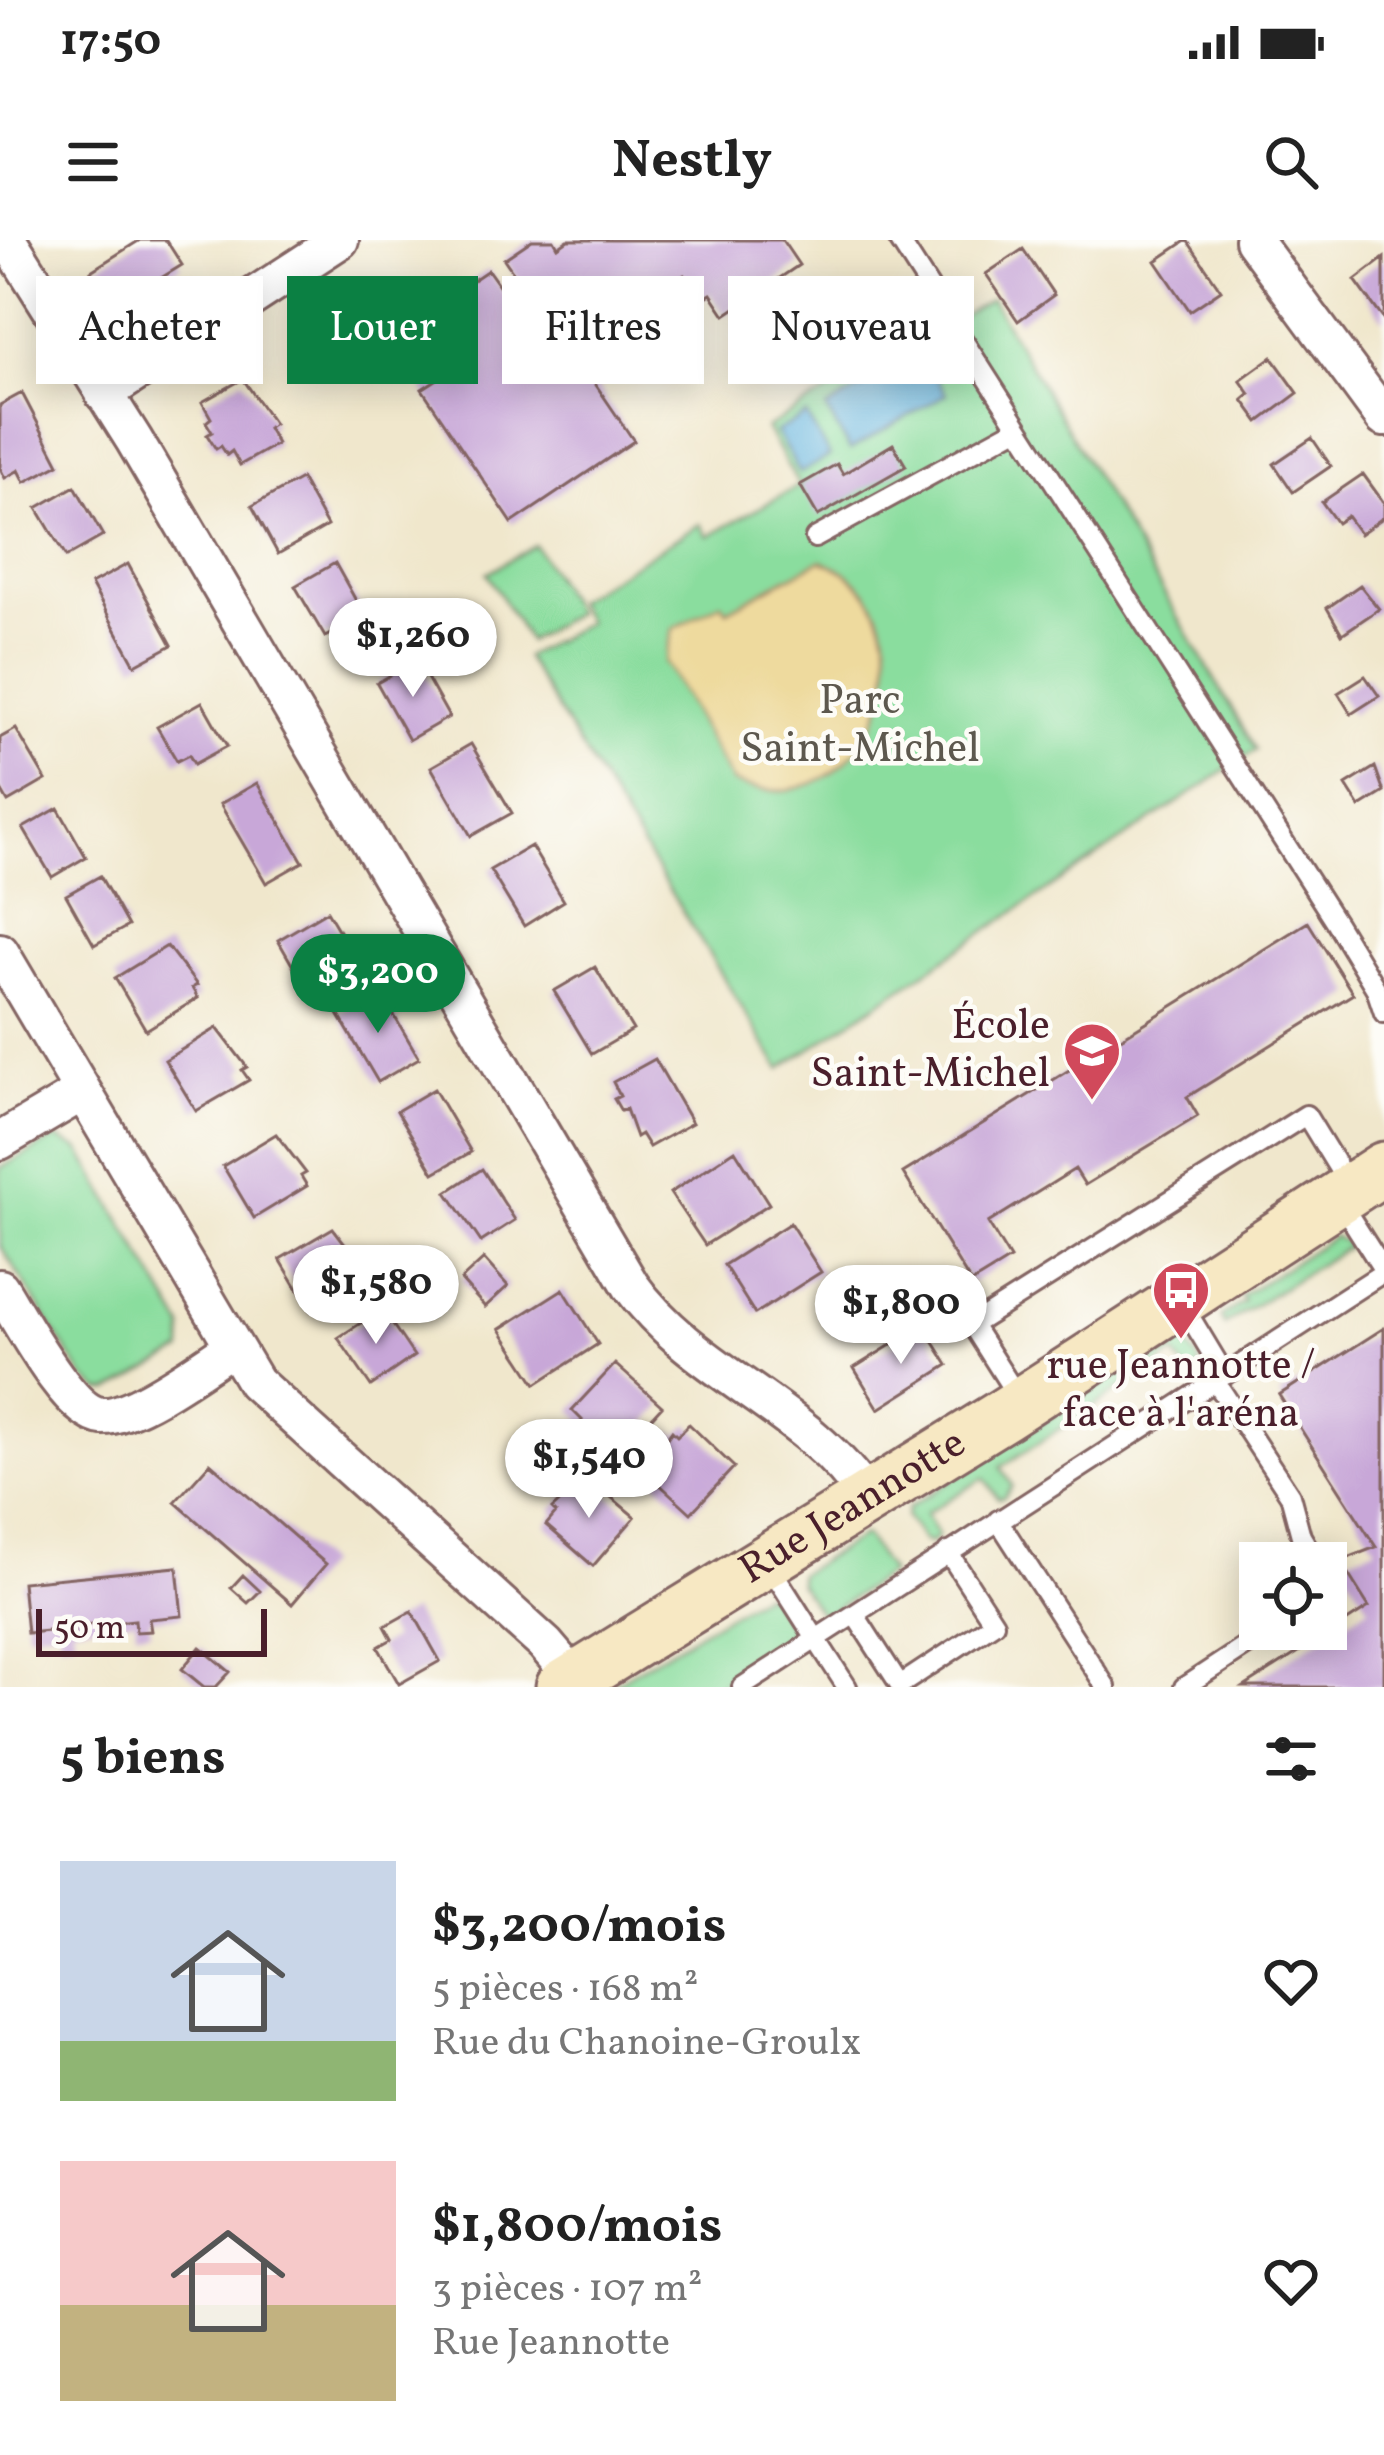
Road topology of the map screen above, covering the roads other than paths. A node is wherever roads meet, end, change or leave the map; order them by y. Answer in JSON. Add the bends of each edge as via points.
{"nodes":[{"id":1,"x":8,"y":240,"type":"edge"},
{"id":2,"x":340,"y":240,"type":"edge"},
{"id":3,"x":899,"y":240,"type":"edge"},
{"id":4,"x":1252,"y":240,"type":"edge"},
{"id":5,"x":104,"y":394,"type":"junction"},
{"id":6,"x":1384,"y":418,"type":"edge"},
{"id":7,"x":1017,"y":428,"type":"junction"},
{"id":8,"x":815,"y":538,"type":"dead end"},
{"id":9,"x":0,"y":952,"type":"edge"},
{"id":10,"x":1384,"y":1013,"type":"edge"},
{"id":11,"x":83,"y":1092,"type":"junction"},
{"id":12,"x":0,"y":1141,"type":"edge"},
{"id":13,"x":1358,"y":1185,"type":"edge"},
{"id":14,"x":1384,"y":1272,"type":"edge"},
{"id":15,"x":0,"y":1288,"type":"edge"},
{"id":16,"x":1180,"y":1302,"type":"junction"},
{"id":17,"x":232,"y":1347,"type":"junction"},
{"id":18,"x":1220,"y":1378,"type":"junction"},
{"id":19,"x":1021,"y":1403,"type":"junction"},
{"id":20,"x":868,"y":1499,"type":"junction"},
{"id":21,"x":998,"y":1520,"type":"junction"},
{"id":22,"x":1305,"y":1542,"type":"edge"},
{"id":23,"x":948,"y":1552,"type":"junction"},
{"id":24,"x":767,"y":1562,"type":"junction"},
{"id":25,"x":855,"y":1615,"type":"junction"},
{"id":26,"x":816,"y":1640,"type":"junction"},
{"id":27,"x":1241,"y":1650,"type":"edge"},
{"id":28,"x":572,"y":1684,"type":"edge"},
{"id":29,"x":742,"y":1687,"type":"edge"},
{"id":30,"x":847,"y":1687,"type":"edge"},
{"id":31,"x":1106,"y":1687,"type":"edge"},
{"id":32,"x":1184,"y":1687,"type":"edge"}],
"edges":[{"from":1,"to":5,"type":"street"},
{"from":2,"to":5,"type":"street"},
{"from":3,"to":7,"type":"lane"},
{"from":4,"to":6,"type":"street"},
{"from":5,"to":20,"type":"street","via":[[632,1286],[664,1326],[846,1465]]},
{"from":7,"to":8,"type":"lane"},
{"from":7,"to":10,"type":"lane","via":[[1336,923]]},
{"from":9,"to":11,"type":"street"},
{"from":11,"to":12,"type":"street"},
{"from":11,"to":17,"type":"street"},
{"from":13,"to":14,"type":"lane"},
{"from":13,"to":16,"type":"main road","name":"Rue Jeannotte"},
{"from":13,"to":19,"type":"lane","via":[[1306,1114],[972,1325]]},
{"from":14,"to":18,"type":"lane"},
{"from":15,"to":17,"type":"street","via":[[70,1395],[96,1415],[157,1394]]},
{"from":16,"to":18,"type":"lane"},
{"from":16,"to":19,"type":"main road","name":"Rue Jeannotte"},
{"from":17,"to":28,"type":"street","via":[[270,1398],[545,1644]]},
{"from":18,"to":21,"type":"lane"},
{"from":18,"to":22,"type":"lane","via":[[1290,1495]]},
{"from":19,"to":20,"type":"main road","name":"Rue Jeannotte"},
{"from":20,"to":24,"type":"main road","name":"Rue Jeannotte"},
{"from":21,"to":23,"type":"lane"},
{"from":21,"to":31,"type":"lane"},
{"from":23,"to":25,"type":"lane"},
{"from":23,"to":25,"type":"lane","via":[[994,1624],[900,1685]]},
{"from":24,"to":26,"type":"lane"},
{"from":24,"to":28,"type":"main road","name":"Rue Jeannotte"},
{"from":25,"to":26,"type":"lane"},
{"from":26,"to":29,"type":"lane"},
{"from":26,"to":30,"type":"lane"},
{"from":27,"to":32,"type":"lane"}]}
